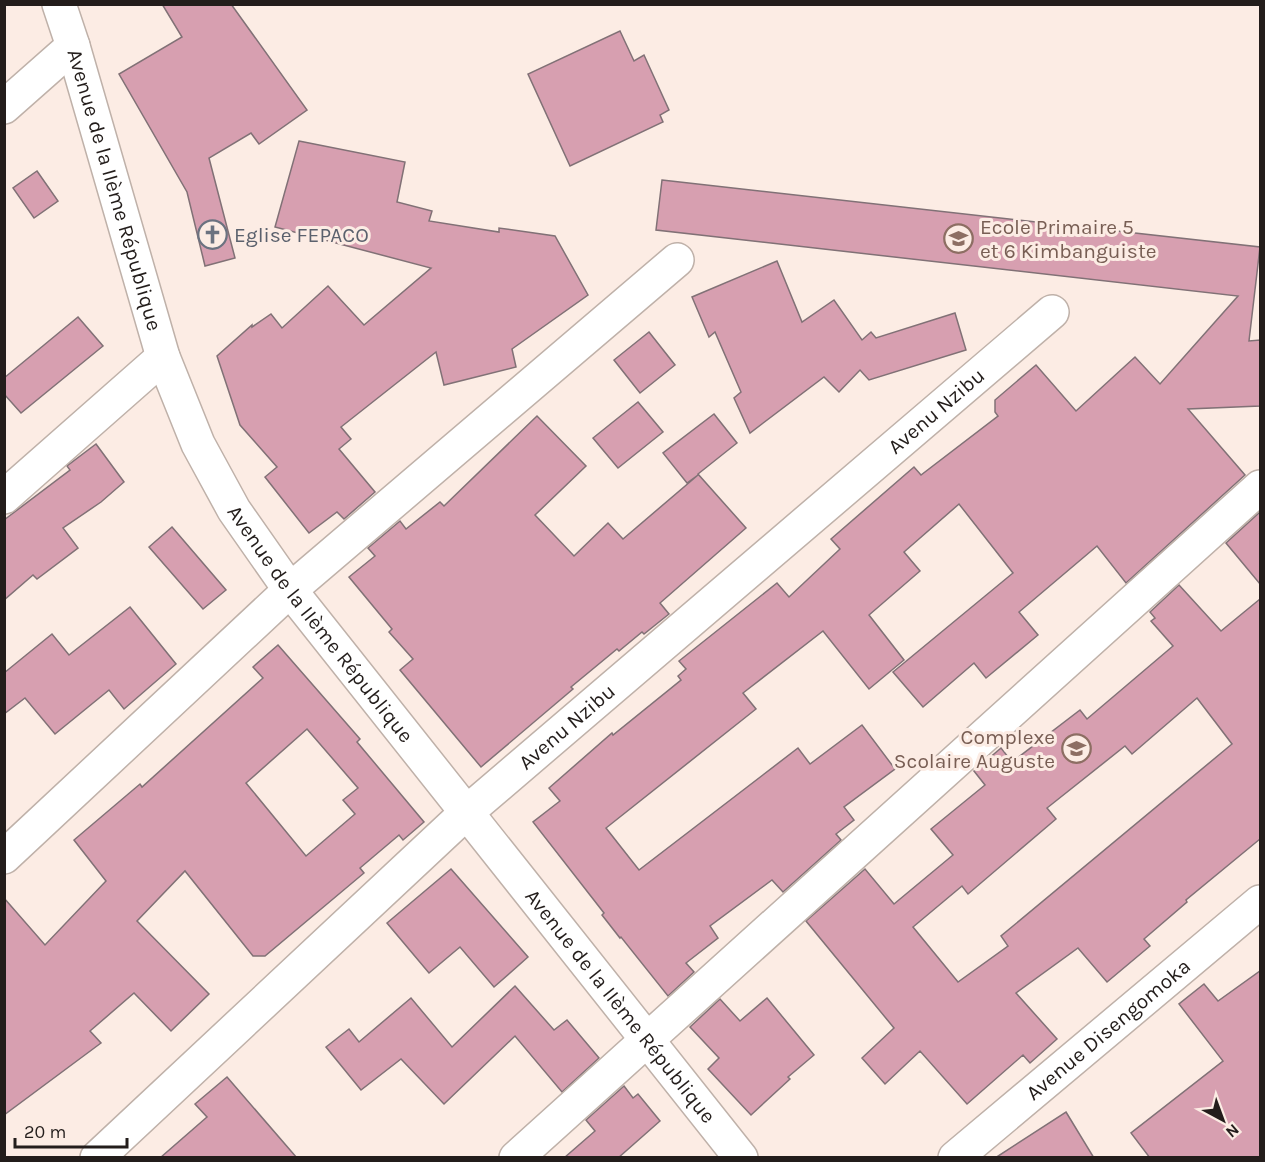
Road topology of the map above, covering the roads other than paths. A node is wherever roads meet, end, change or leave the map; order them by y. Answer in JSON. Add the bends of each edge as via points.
{"nodes":[{"id":1,"x":59,"y":4,"type":"edge"},
{"id":2,"x":73,"y":46,"type":"junction"},
{"id":3,"x":4,"y":107,"type":"edge"},
{"id":4,"x":677,"y":260,"type":"dead end"},
{"id":5,"x":1052,"y":312,"type":"dead end"},
{"id":6,"x":163,"y":357,"type":"junction"},
{"id":7,"x":1260,"y":487,"type":"edge"},
{"id":8,"x":4,"y":497,"type":"edge"},
{"id":9,"x":290,"y":590,"type":"junction"},
{"id":10,"x":467,"y":812,"type":"junction"},
{"id":11,"x":4,"y":857,"type":"edge"},
{"id":12,"x":1260,"y":902,"type":"edge"},
{"id":13,"x":646,"y":1040,"type":"junction"},
{"id":14,"x":97,"y":1158,"type":"edge"},
{"id":15,"x":516,"y":1158,"type":"edge"},
{"id":16,"x":741,"y":1158,"type":"edge"},
{"id":17,"x":955,"y":1158,"type":"edge"}],
"edges":[{"from":1,"to":2,"type":"street","name":"Avenue de la IIème République"},
{"from":2,"to":3,"type":"street"},
{"from":2,"to":6,"type":"street","name":"Avenue de la IIème République"},
{"from":4,"to":9,"type":"street"},
{"from":5,"to":10,"type":"street","name":"Avenu Nzibu"},
{"from":6,"to":8,"type":"street"},
{"from":6,"to":9,"type":"street","name":"Avenue de la IIème République","via":[[198,444],[234,510]]},
{"from":7,"to":13,"type":"street"},
{"from":9,"to":10,"type":"street","name":"Avenue de la IIème République"},
{"from":9,"to":11,"type":"street"},
{"from":10,"to":13,"type":"street","name":"Avenue de la IIème République"},
{"from":10,"to":14,"type":"street","name":"Avenu Nzibu"},
{"from":12,"to":17,"type":"street","name":"Avenue Disengomoka"},
{"from":13,"to":15,"type":"street"},
{"from":13,"to":16,"type":"street","name":"Avenue de la IIème République"}]}
